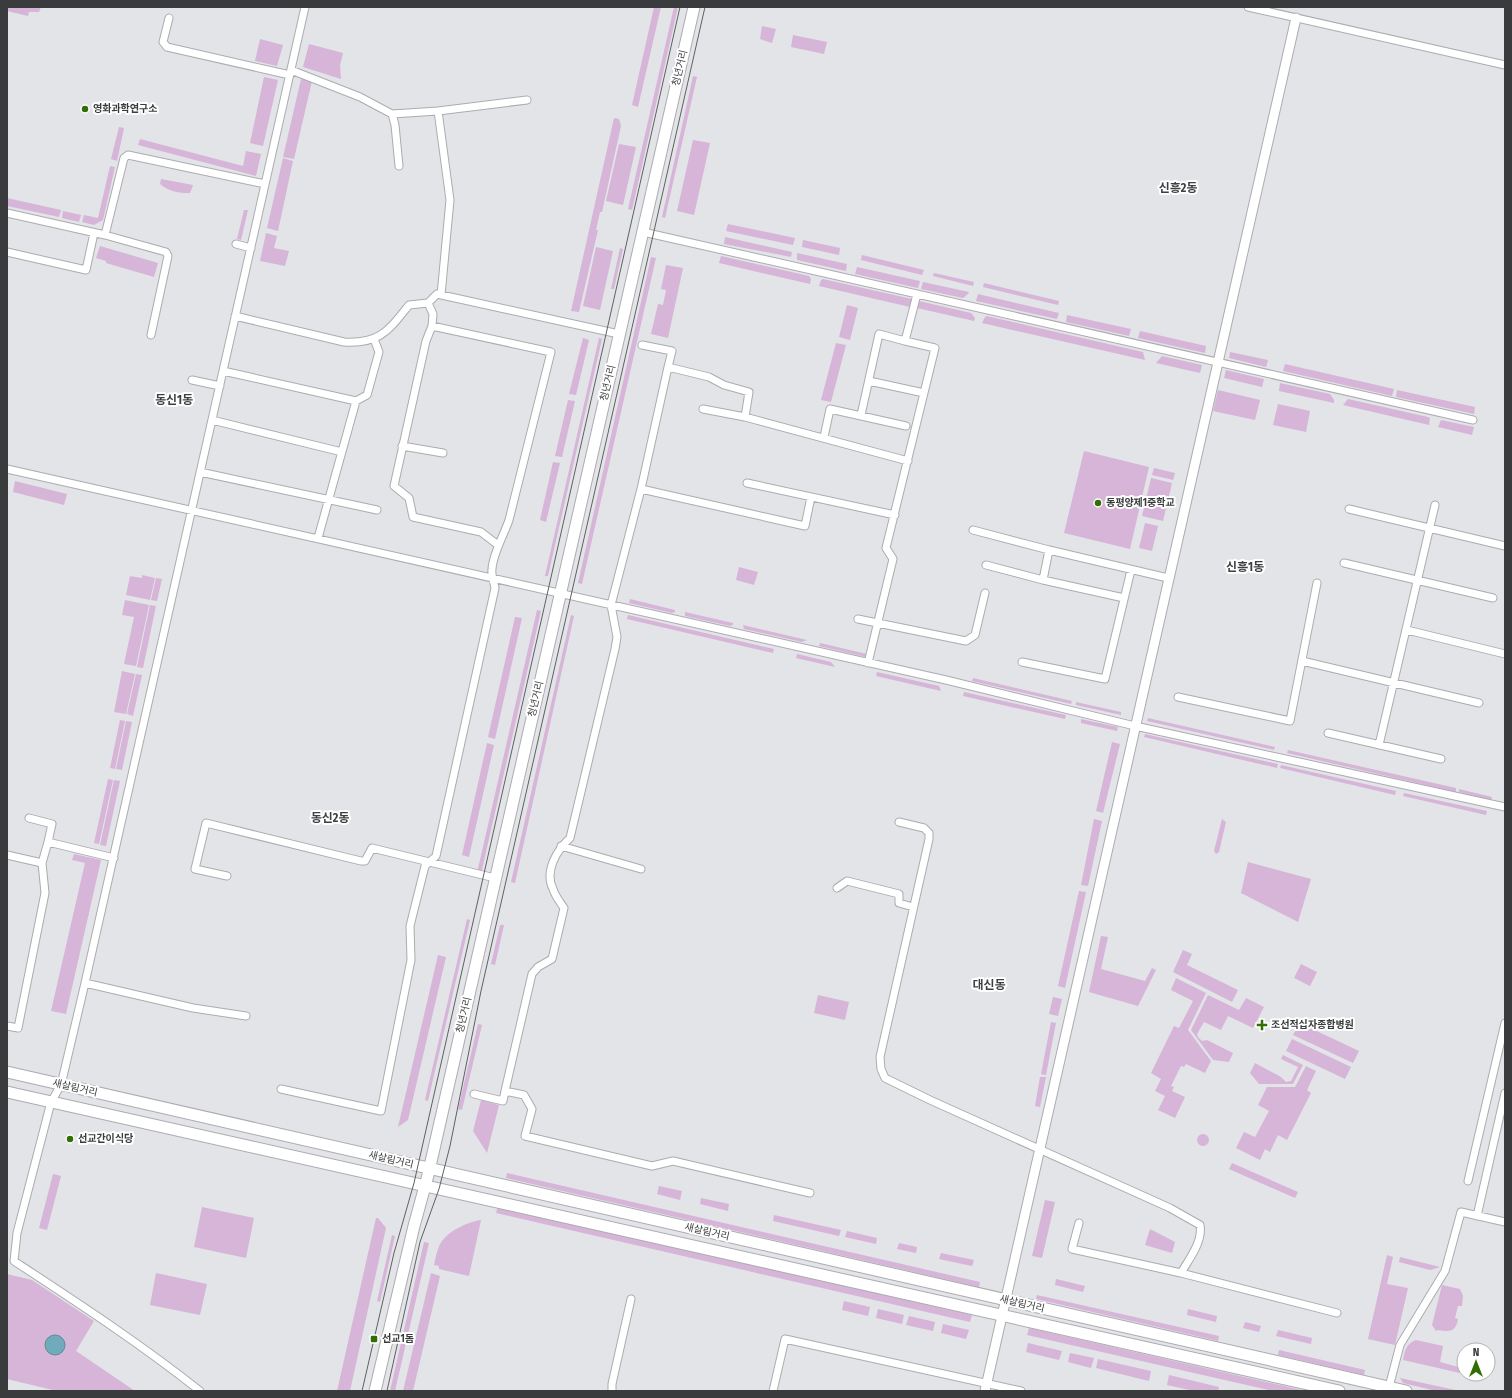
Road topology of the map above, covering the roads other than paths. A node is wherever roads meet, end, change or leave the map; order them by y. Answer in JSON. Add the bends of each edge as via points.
{"nodes":[{"id":1,"x":305,"y":7,"type":"edge"},
{"id":2,"x":694,"y":7,"type":"edge"},
{"id":3,"x":1248,"y":7,"type":"edge"},
{"id":4,"x":169,"y":18,"type":"dead end"},
{"id":5,"x":1296,"y":18,"type":"junction"},
{"id":6,"x":1505,"y":64,"type":"edge"},
{"id":7,"x":290,"y":73,"type":"junction"},
{"id":8,"x":527,"y":100,"type":"dead end"},
{"id":9,"x":438,"y":111,"type":"junction"},
{"id":10,"x":392,"y":114,"type":"junction"},
{"id":11,"x":399,"y":166,"type":"dead end"},
{"id":12,"x":265,"y":184,"type":"junction"},
{"id":13,"x":7,"y":213,"type":"edge"},
{"id":14,"x":643,"y":232,"type":"junction"},
{"id":15,"x":94,"y":233,"type":"junction"},
{"id":16,"x":105,"y":235,"type":"junction"},
{"id":17,"x":236,"y":244,"type":"dead end"},
{"id":18,"x":251,"y":248,"type":"junction"},
{"id":19,"x":7,"y":252,"type":"edge"},
{"id":20,"x":917,"y":294,"type":"junction"},
{"id":21,"x":441,"y":295,"type":"junction"},
{"id":22,"x":428,"y":303,"type":"junction"},
{"id":23,"x":235,"y":316,"type":"junction"},
{"id":24,"x":432,"y":326,"type":"junction"},
{"id":25,"x":619,"y":334,"type":"junction"},
{"id":26,"x":151,"y":335,"type":"dead end"},
{"id":27,"x":374,"y":339,"type":"junction"},
{"id":28,"x":905,"y":340,"type":"junction"},
{"id":29,"x":642,"y":345,"type":"dead end"},
{"id":30,"x":1217,"y":362,"type":"junction"},
{"id":31,"x":668,"y":367,"type":"junction"},
{"id":32,"x":223,"y":371,"type":"junction"},
{"id":33,"x":192,"y":380,"type":"dead end"},
{"id":34,"x":869,"y":381,"type":"junction"},
{"id":35,"x":220,"y":386,"type":"junction"},
{"id":36,"x":924,"y":393,"type":"junction"},
{"id":37,"x":356,"y":401,"type":"junction"},
{"id":38,"x":702,"y":409,"type":"dead end"},
{"id":39,"x":861,"y":415,"type":"junction"},
{"id":40,"x":744,"y":417,"type":"junction"},
{"id":41,"x":212,"y":420,"type":"junction"},
{"id":42,"x":1473,"y":420,"type":"dead end"},
{"id":43,"x":906,"y":426,"type":"dead end"},
{"id":44,"x":824,"y":438,"type":"junction"},
{"id":45,"x":402,"y":446,"type":"junction"},
{"id":46,"x":342,"y":452,"type":"junction"},
{"id":47,"x":443,"y":453,"type":"dead end"},
{"id":48,"x":908,"y":461,"type":"junction"},
{"id":49,"x":7,"y":469,"type":"edge"},
{"id":50,"x":200,"y":472,"type":"junction"},
{"id":51,"x":747,"y":483,"type":"dead end"},
{"id":52,"x":641,"y":489,"type":"junction"},
{"id":53,"x":812,"y":497,"type":"junction"},
{"id":54,"x":329,"y":500,"type":"junction"},
{"id":55,"x":1435,"y":505,"type":"dead end"},
{"id":56,"x":1349,"y":509,"type":"dead end"},
{"id":57,"x":377,"y":510,"type":"dead end"},
{"id":58,"x":191,"y":511,"type":"junction"},
{"id":59,"x":895,"y":515,"type":"junction"},
{"id":60,"x":1430,"y":528,"type":"junction"},
{"id":61,"x":972,"y":530,"type":"dead end"},
{"id":62,"x":318,"y":538,"type":"junction"},
{"id":63,"x":498,"y":545,"type":"junction"},
{"id":64,"x":1505,"y":546,"type":"edge"},
{"id":65,"x":1049,"y":550,"type":"junction"},
{"id":66,"x":1344,"y":563,"type":"dead end"},
{"id":67,"x":986,"y":565,"type":"dead end"},
{"id":68,"x":1131,"y":570,"type":"junction"},
{"id":69,"x":1168,"y":578,"type":"junction"},
{"id":70,"x":493,"y":579,"type":"junction"},
{"id":71,"x":1043,"y":580,"type":"junction"},
{"id":72,"x":1417,"y":580,"type":"junction"},
{"id":73,"x":1317,"y":583,"type":"dead end"},
{"id":74,"x":985,"y":593,"type":"dead end"},
{"id":75,"x":560,"y":594,"type":"junction"},
{"id":76,"x":1124,"y":598,"type":"junction"},
{"id":77,"x":1493,"y":598,"type":"dead end"},
{"id":78,"x":611,"y":605,"type":"junction"},
{"id":79,"x":858,"y":619,"type":"dead end"},
{"id":80,"x":878,"y":623,"type":"junction"},
{"id":81,"x":1407,"y":630,"type":"junction"},
{"id":82,"x":1505,"y":654,"type":"edge"},
{"id":83,"x":868,"y":662,"type":"junction"},
{"id":84,"x":1022,"y":662,"type":"dead end"},
{"id":85,"x":1302,"y":662,"type":"junction"},
{"id":86,"x":1394,"y":683,"type":"junction"},
{"id":87,"x":1178,"y":697,"type":"dead end"},
{"id":88,"x":1479,"y":703,"type":"dead end"},
{"id":89,"x":1135,"y":726,"type":"junction"},
{"id":90,"x":1328,"y":733,"type":"dead end"},
{"id":91,"x":1379,"y":745,"type":"junction"},
{"id":92,"x":1441,"y":760,"type":"dead end"},
{"id":93,"x":1505,"y":807,"type":"edge"},
{"id":94,"x":30,"y":818,"type":"dead end"},
{"id":95,"x":900,"y":822,"type":"dead end"},
{"id":96,"x":48,"y":842,"type":"junction"},
{"id":97,"x":561,"y":846,"type":"junction"},
{"id":98,"x":7,"y":855,"type":"edge"},
{"id":99,"x":114,"y":858,"type":"junction"},
{"id":100,"x":429,"y":862,"type":"junction"},
{"id":101,"x":42,"y":863,"type":"junction"},
{"id":102,"x":641,"y":869,"type":"dead end"},
{"id":103,"x":227,"y":876,"type":"dead end"},
{"id":104,"x":495,"y":878,"type":"junction"},
{"id":105,"x":837,"y":888,"type":"dead end"},
{"id":106,"x":913,"y":907,"type":"junction"},
{"id":107,"x":85,"y":983,"type":"junction"},
{"id":108,"x":246,"y":1016,"type":"dead end"},
{"id":109,"x":1505,"y":1023,"type":"edge"},
{"id":110,"x":7,"y":1026,"type":"edge"},
{"id":111,"x":7,"y":1072,"type":"edge"},
{"id":112,"x":61,"y":1085,"type":"junction"},
{"id":113,"x":281,"y":1089,"type":"dead end"},
{"id":114,"x":505,"y":1091,"type":"junction"},
{"id":115,"x":7,"y":1092,"type":"edge"},
{"id":116,"x":1505,"y":1093,"type":"edge"},
{"id":117,"x":474,"y":1094,"type":"dead end"},
{"id":118,"x":51,"y":1102,"type":"junction"},
{"id":119,"x":1039,"y":1148,"type":"junction"},
{"id":120,"x":429,"y":1168,"type":"junction"},
{"id":121,"x":1468,"y":1181,"type":"dead end"},
{"id":122,"x":425,"y":1186,"type":"junction"},
{"id":123,"x":810,"y":1193,"type":"dead end"},
{"id":124,"x":1477,"y":1216,"type":"junction"},
{"id":125,"x":1505,"y":1222,"type":"edge"},
{"id":126,"x":1079,"y":1223,"type":"dead end"},
{"id":127,"x":1181,"y":1273,"type":"junction"},
{"id":128,"x":631,"y":1299,"type":"dead end"},
{"id":129,"x":1005,"y":1300,"type":"junction"},
{"id":130,"x":1337,"y":1312,"type":"dead end"},
{"id":131,"x":1002,"y":1315,"type":"junction"},
{"id":132,"x":986,"y":1387,"type":"edge"},
{"id":133,"x":1389,"y":1387,"type":"junction"},
{"id":134,"x":200,"y":1391,"type":"edge"},
{"id":135,"x":375,"y":1391,"type":"edge"},
{"id":136,"x":612,"y":1391,"type":"edge"},
{"id":137,"x":773,"y":1391,"type":"edge"},
{"id":138,"x":1021,"y":1391,"type":"edge"},
{"id":139,"x":1339,"y":1391,"type":"edge"},
{"id":140,"x":1406,"y":1391,"type":"edge"}],
"edges":[{"from":1,"to":7,"type":"street"},
{"from":2,"to":14,"type":"main road","name":"청년거리"},
{"from":3,"to":5,"type":"street"},
{"from":4,"to":7,"type":"street","via":[[163,42],[167,47]]},
{"from":5,"to":6,"type":"street"},
{"from":5,"to":30,"type":"street"},
{"from":7,"to":10,"type":"street","via":[[360,97]]},
{"from":7,"to":12,"type":"street"},
{"from":8,"to":9,"type":"street"},
{"from":9,"to":10,"type":"street"},
{"from":9,"to":21,"type":"street","via":[[450,200]]},
{"from":10,"to":11,"type":"street"},
{"from":12,"to":16,"type":"street","via":[[125,155]]},
{"from":12,"to":18,"type":"street"},
{"from":13,"to":15,"type":"street"},
{"from":14,"to":20,"type":"street"},
{"from":14,"to":25,"type":"main road","name":"청년거리"},
{"from":15,"to":16,"type":"street"},
{"from":15,"to":19,"type":"street","via":[[86,270]]},
{"from":16,"to":26,"type":"street","via":[[166,252],[168,256]]},
{"from":17,"to":18,"type":"street"},
{"from":18,"to":23,"type":"street"},
{"from":20,"to":28,"type":"street"},
{"from":20,"to":30,"type":"street"},
{"from":21,"to":22,"type":"street","via":[[437,294]]},
{"from":21,"to":25,"type":"street"},
{"from":22,"to":24,"type":"street","via":[[433,314]]},
{"from":22,"to":27,"type":"street","via":[[409,305],[392,326]]},
{"from":23,"to":27,"type":"street","via":[[344,342],[361,343]]},
{"from":23,"to":32,"type":"street"},
{"from":24,"to":45,"type":"street","via":[[426,341]]},
{"from":24,"to":63,"type":"street","via":[[551,352],[509,520]]},
{"from":25,"to":75,"type":"main road","name":"청년거리"},
{"from":27,"to":37,"type":"street","via":[[379,352],[368,395]]},
{"from":28,"to":34,"type":"street","via":[[879,334]]},
{"from":28,"to":36,"type":"street","via":[[935,348]]},
{"from":29,"to":31,"type":"street","via":[[672,351]]},
{"from":30,"to":42,"type":"street"},
{"from":30,"to":69,"type":"street"},
{"from":31,"to":40,"type":"street","via":[[709,376],[724,385],[749,392]]},
{"from":31,"to":52,"type":"street"},
{"from":32,"to":35,"type":"street"},
{"from":32,"to":37,"type":"street"},
{"from":33,"to":35,"type":"street"},
{"from":34,"to":36,"type":"street"},
{"from":34,"to":39,"type":"street"},
{"from":35,"to":41,"type":"street"},
{"from":36,"to":48,"type":"street"},
{"from":37,"to":46,"type":"street"},
{"from":38,"to":40,"type":"street"},
{"from":39,"to":43,"type":"street"},
{"from":39,"to":44,"type":"street","via":[[830,409]]},
{"from":40,"to":44,"type":"street"},
{"from":41,"to":46,"type":"street"},
{"from":41,"to":50,"type":"street"},
{"from":44,"to":48,"type":"street"},
{"from":45,"to":47,"type":"street"},
{"from":45,"to":63,"type":"street","via":[[394,486],[409,498],[413,517],[481,532]]},
{"from":46,"to":54,"type":"street"},
{"from":48,"to":59,"type":"street"},
{"from":49,"to":58,"type":"street"},
{"from":50,"to":54,"type":"street"},
{"from":50,"to":58,"type":"street"},
{"from":51,"to":53,"type":"street"},
{"from":52,"to":53,"type":"street","via":[[805,526]]},
{"from":52,"to":78,"type":"street"},
{"from":53,"to":59,"type":"street"},
{"from":54,"to":57,"type":"street"},
{"from":54,"to":62,"type":"street"},
{"from":55,"to":60,"type":"street"},
{"from":56,"to":60,"type":"street"},
{"from":58,"to":62,"type":"street"},
{"from":58,"to":99,"type":"street"},
{"from":59,"to":80,"type":"street","via":[[886,548],[893,559]]},
{"from":60,"to":64,"type":"street"},
{"from":60,"to":72,"type":"street"},
{"from":61,"to":65,"type":"street"},
{"from":62,"to":70,"type":"street"},
{"from":63,"to":70,"type":"street","via":[[492,569]]},
{"from":65,"to":68,"type":"street"},
{"from":65,"to":71,"type":"street"},
{"from":66,"to":72,"type":"street"},
{"from":67,"to":71,"type":"street"},
{"from":68,"to":69,"type":"street"},
{"from":68,"to":76,"type":"street"},
{"from":69,"to":89,"type":"street"},
{"from":70,"to":75,"type":"street"},
{"from":70,"to":100,"type":"street","via":[[495,588],[436,856]]},
{"from":71,"to":76,"type":"street"},
{"from":72,"to":77,"type":"street"},
{"from":72,"to":81,"type":"street"},
{"from":73,"to":85,"type":"street"},
{"from":74,"to":80,"type":"street","via":[[975,635],[966,641]]},
{"from":75,"to":78,"type":"street"},
{"from":75,"to":104,"type":"main road","name":"청년거리"},
{"from":76,"to":84,"type":"street","via":[[1105,679]]},
{"from":78,"to":83,"type":"street"},
{"from":78,"to":97,"type":"street","via":[[617,637],[615,649],[570,838]]},
{"from":79,"to":80,"type":"street"},
{"from":80,"to":83,"type":"street"},
{"from":81,"to":82,"type":"street"},
{"from":81,"to":86,"type":"street"},
{"from":83,"to":89,"type":"street"},
{"from":85,"to":86,"type":"street"},
{"from":85,"to":87,"type":"street","via":[[1290,721]]},
{"from":86,"to":88,"type":"street"},
{"from":86,"to":91,"type":"street"},
{"from":89,"to":93,"type":"street"},
{"from":89,"to":119,"type":"street","via":[[1070,1022]]},
{"from":90,"to":91,"type":"street"},
{"from":91,"to":92,"type":"street"},
{"from":94,"to":96,"type":"street","via":[[52,824]]},
{"from":95,"to":106,"type":"street","via":[[924,828],[929,833]]},
{"from":96,"to":99,"type":"street"},
{"from":96,"to":101,"type":"street"},
{"from":97,"to":102,"type":"street"},
{"from":97,"to":114,"type":"street","via":[[555,857],[550,878],[552,888],[564,908],[552,959],[532,974]]},
{"from":98,"to":101,"type":"street"},
{"from":99,"to":107,"type":"street"},
{"from":100,"to":103,"type":"street","via":[[372,848],[365,861],[361,861],[206,823],[195,869]]},
{"from":100,"to":104,"type":"street"},
{"from":100,"to":113,"type":"street","via":[[425,866],[410,926],[411,960],[380,1110]]},
{"from":101,"to":110,"type":"street","via":[[46,893],[18,1028]]},
{"from":104,"to":120,"type":"main road","name":"청년거리"},
{"from":105,"to":106,"type":"street","via":[[847,881],[899,894],[900,903]]},
{"from":106,"to":119,"type":"street","via":[[880,1057],[885,1078]]},
{"from":107,"to":108,"type":"street","via":[[193,1008]]},
{"from":107,"to":112,"type":"street"},
{"from":109,"to":121,"type":"street"},
{"from":111,"to":112,"type":"main road","name":"새살림거리"},
{"from":112,"to":118,"type":"street"},
{"from":112,"to":120,"type":"main road","name":"새살림거리"},
{"from":114,"to":117,"type":"street","via":[[503,1101]]},
{"from":114,"to":123,"type":"street","via":[[524,1095],[532,1109],[525,1136],[652,1166],[673,1161]]},
{"from":115,"to":118,"type":"main road","name":"새살림거리"},
{"from":116,"to":124,"type":"street"},
{"from":118,"to":122,"type":"main road","name":"새살림거리"},
{"from":118,"to":134,"type":"street","via":[[17,1234],[14,1261],[170,1366]]},
{"from":119,"to":127,"type":"street","via":[[1170,1208],[1200,1225],[1201,1232],[1195,1249]]},
{"from":119,"to":129,"type":"street"},
{"from":120,"to":122,"type":"main road","name":"청년거리"},
{"from":120,"to":129,"type":"main road","name":"새살림거리"},
{"from":122,"to":131,"type":"main road","name":"새살림거리"},
{"from":122,"to":135,"type":"main road","name":"청년거리"},
{"from":124,"to":125,"type":"street"},
{"from":124,"to":133,"type":"street","via":[[1461,1212],[1445,1271],[1400,1345]]},
{"from":126,"to":127,"type":"street","via":[[1072,1249]]},
{"from":127,"to":130,"type":"street"},
{"from":128,"to":136,"type":"street"},
{"from":129,"to":131,"type":"street"},
{"from":129,"to":133,"type":"main road","name":"새살림거리"},
{"from":131,"to":132,"type":"street"},
{"from":131,"to":139,"type":"main road","name":"새살림거리"},
{"from":132,"to":137,"type":"street","via":[[785,1339]]},
{"from":132,"to":138,"type":"street"},
{"from":133,"to":140,"type":"main road","name":"새살림거리"}]}
